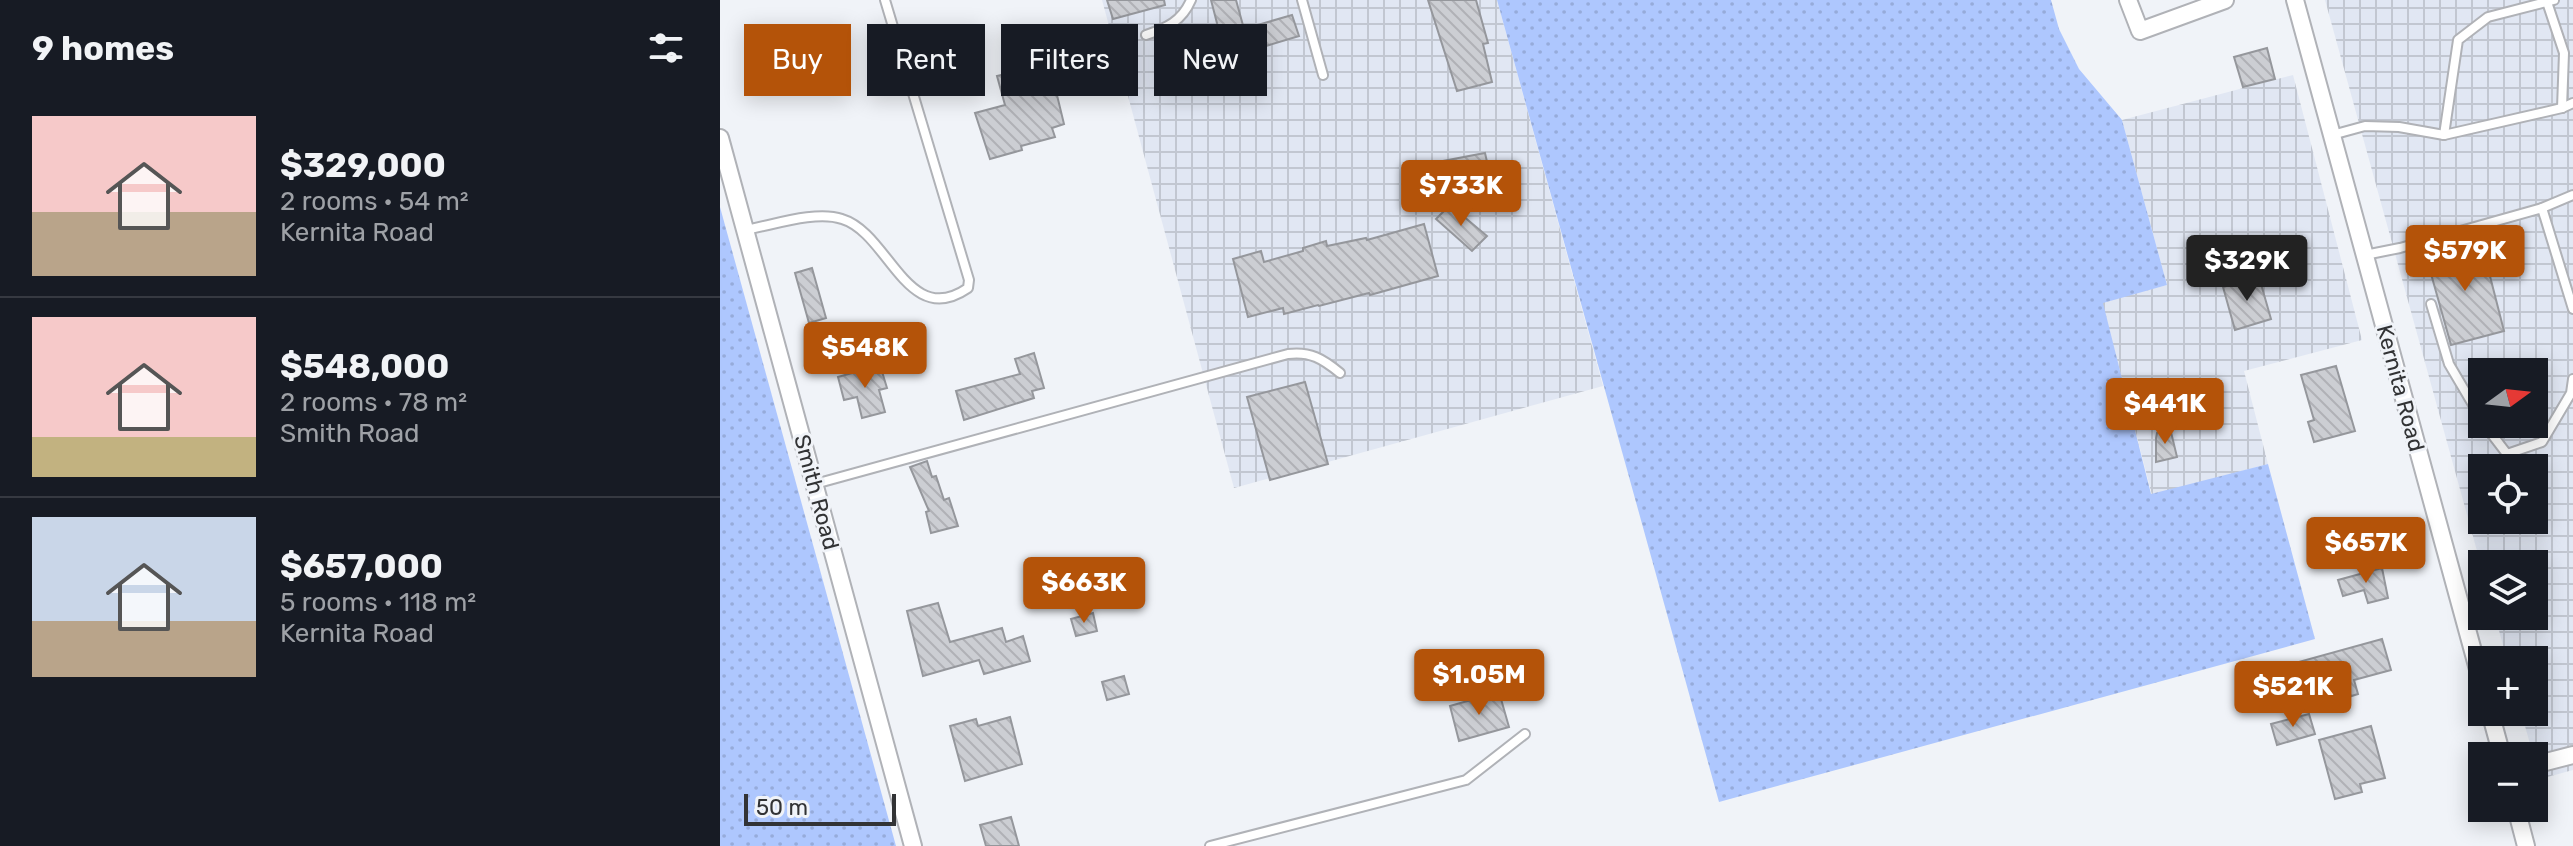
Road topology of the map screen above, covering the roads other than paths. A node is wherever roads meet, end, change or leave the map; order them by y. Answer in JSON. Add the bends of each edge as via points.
{"nodes":[{"id":1,"x":885,"y":0,"type":"edge"},
{"id":2,"x":1191,"y":0,"type":"edge"},
{"id":3,"x":1302,"y":0,"type":"edge"},
{"id":4,"x":2128,"y":0,"type":"edge"},
{"id":5,"x":2225,"y":0,"type":"edge"},
{"id":6,"x":2295,"y":0,"type":"edge"},
{"id":7,"x":2551,"y":1,"type":"edge"},
{"id":8,"x":1146,"y":35,"type":"dead end"},
{"id":9,"x":1323,"y":75,"type":"dead end"},
{"id":10,"x":2573,"y":103,"type":"edge"},
{"id":11,"x":2562,"y":108,"type":"junction"},
{"id":12,"x":2332,"y":135,"type":"junction"},
{"id":13,"x":2444,"y":135,"type":"junction"},
{"id":14,"x":720,"y":138,"type":"edge"},
{"id":15,"x":2573,"y":195,"type":"edge"},
{"id":16,"x":2542,"y":208,"type":"junction"},
{"id":17,"x":745,"y":230,"type":"junction"},
{"id":18,"x":2365,"y":255,"type":"junction"},
{"id":19,"x":2431,"y":304,"type":"dead end"},
{"id":20,"x":2573,"y":309,"type":"edge"},
{"id":21,"x":1340,"y":373,"type":"dead end"},
{"id":22,"x":2573,"y":379,"type":"edge"},
{"id":23,"x":2468,"y":396,"type":"edge"},
{"id":24,"x":2548,"y":432,"type":"edge"},
{"id":25,"x":2495,"y":438,"type":"edge"},
{"id":26,"x":2544,"y":438,"type":"edge"},
{"id":27,"x":815,"y":484,"type":"junction"},
{"id":28,"x":2472,"y":646,"type":"edge"},
{"id":29,"x":1525,"y":734,"type":"dead end"},
{"id":30,"x":2573,"y":755,"type":"edge"},
{"id":31,"x":2548,"y":761,"type":"edge"},
{"id":32,"x":2520,"y":822,"type":"edge"},
{"id":33,"x":913,"y":846,"type":"edge"},
{"id":34,"x":1210,"y":846,"type":"edge"},
{"id":35,"x":2526,"y":846,"type":"edge"}],
"edges":[{"from":1,"to":17,"type":"lane","via":[[968,288],[940,298],[914,290],[884,253],[846,220],[824,216]]},
{"from":2,"to":8,"type":"lane","via":[[1176,22]]},
{"from":3,"to":9,"type":"lane"},
{"from":4,"to":5,"type":"street","via":[[2140,31]]},
{"from":6,"to":12,"type":"street","name":"Kernita Road"},
{"from":7,"to":11,"type":"lane","via":[[2564,53]]},
{"from":7,"to":13,"type":"lane","via":[[2488,17],[2458,40]]},
{"from":10,"to":11,"type":"lane"},
{"from":11,"to":13,"type":"lane"},
{"from":12,"to":13,"type":"lane","via":[[2365,126]]},
{"from":12,"to":18,"type":"street","name":"Kernita Road"},
{"from":14,"to":17,"type":"street","name":"Smith Road"},
{"from":15,"to":16,"type":"lane"},
{"from":16,"to":18,"type":"lane"},
{"from":16,"to":20,"type":"lane"},
{"from":17,"to":27,"type":"street","name":"Smith Road"},
{"from":18,"to":28,"type":"street","name":"Kernita Road"},
{"from":19,"to":23,"type":"lane","via":[[2449,364]]},
{"from":21,"to":27,"type":"lane","via":[[1308,353],[1288,354]]},
{"from":22,"to":24,"type":"lane","via":[[2571,393]]},
{"from":25,"to":26,"type":"lane","via":[[2507,454]]},
{"from":27,"to":33,"type":"street","name":"Smith Road"},
{"from":29,"to":34,"type":"lane","via":[[1466,780]]},
{"from":30,"to":31,"type":"street"},
{"from":32,"to":35,"type":"street"}]}
